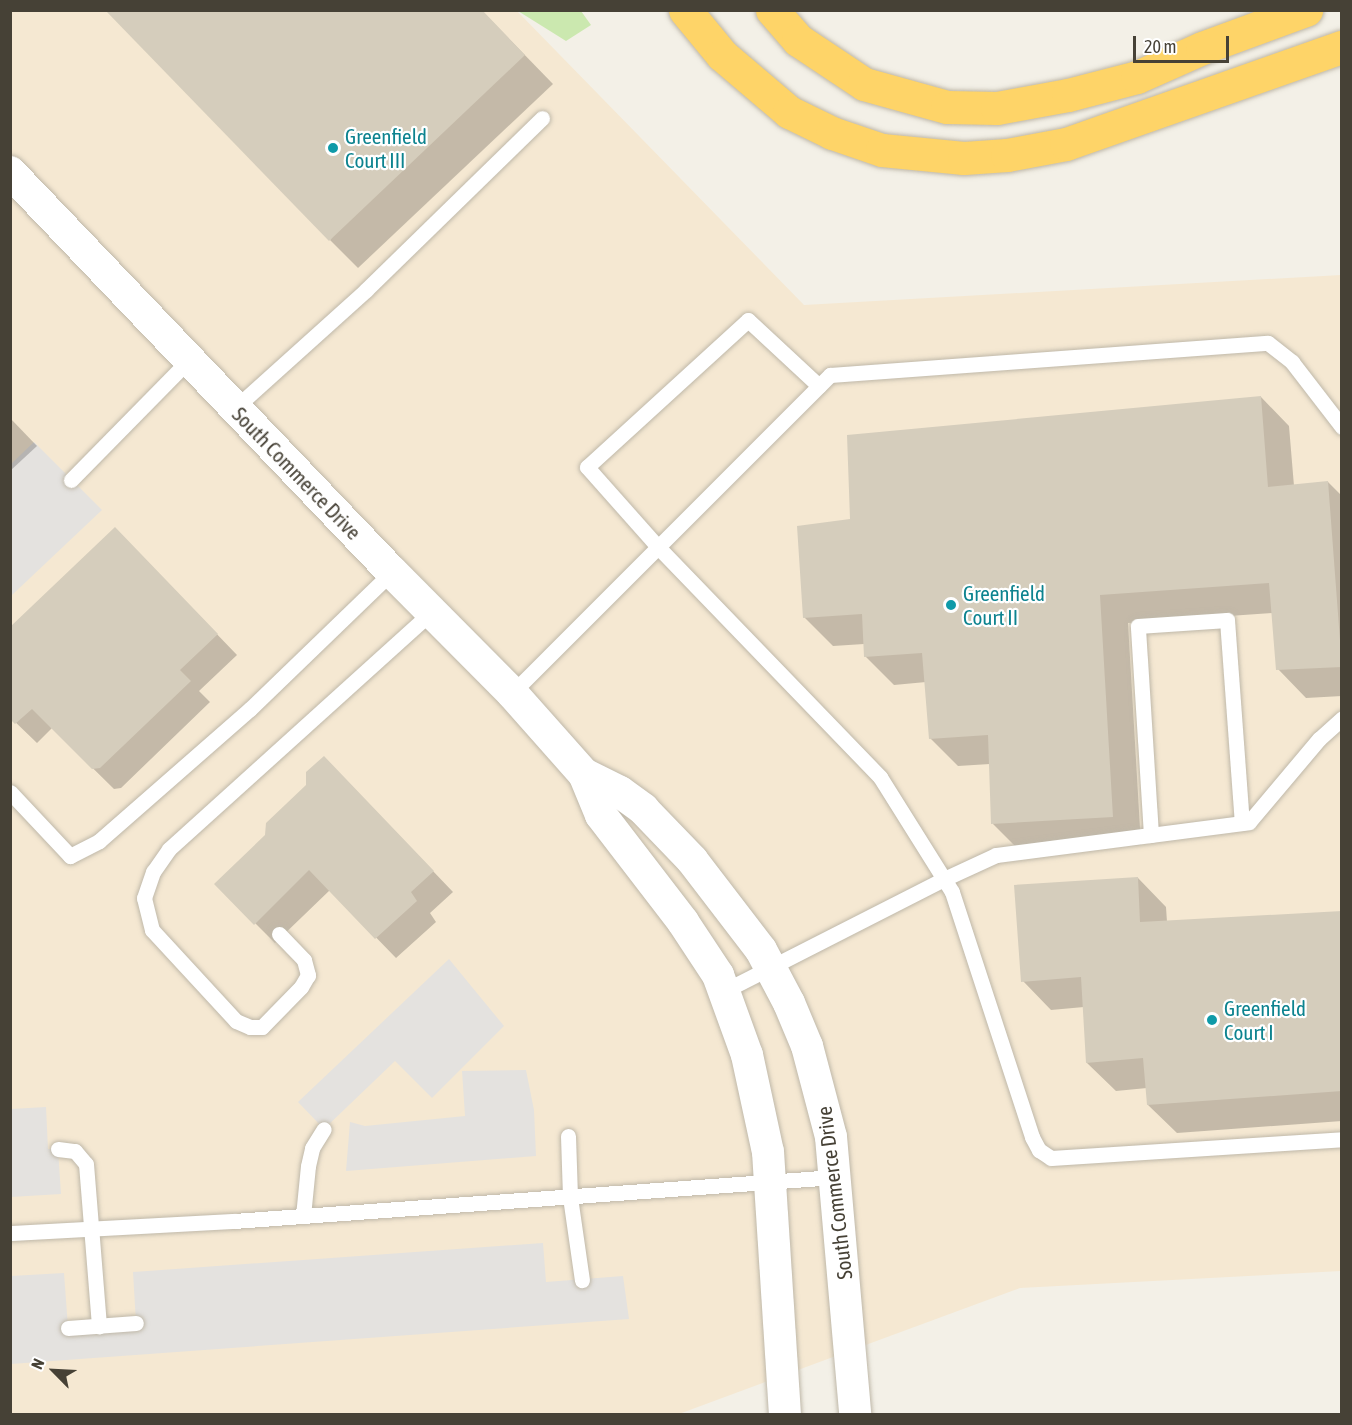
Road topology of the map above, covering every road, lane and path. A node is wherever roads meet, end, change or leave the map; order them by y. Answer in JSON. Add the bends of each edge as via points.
{"nodes":[{"id":1,"x":685,"y":10,"type":"edge"},
{"id":2,"x":772,"y":10,"type":"edge"},
{"id":3,"x":1306,"y":10,"type":"edge"},
{"id":4,"x":1341,"y":47,"type":"edge"},
{"id":5,"x":542,"y":118,"type":"dead end"},
{"id":6,"x":10,"y":172,"type":"edge"},
{"id":7,"x":189,"y":360,"type":"junction"},
{"id":8,"x":819,"y":386,"type":"junction"},
{"id":9,"x":235,"y":408,"type":"junction"},
{"id":10,"x":1341,"y":427,"type":"edge"},
{"id":11,"x":71,"y":480,"type":"dead end"},
{"id":12,"x":658,"y":547,"type":"junction"},
{"id":13,"x":392,"y":572,"type":"junction"},
{"id":14,"x":431,"y":612,"type":"junction"},
{"id":15,"x":512,"y":693,"type":"junction"},
{"id":16,"x":1341,"y":718,"type":"edge"},
{"id":17,"x":584,"y":774,"type":"junction"},
{"id":18,"x":10,"y":792,"type":"edge"},
{"id":19,"x":1242,"y":822,"type":"junction"},
{"id":20,"x":1151,"y":835,"type":"junction"},
{"id":21,"x":944,"y":879,"type":"junction"},
{"id":22,"x":279,"y":934,"type":"dead end"},
{"id":23,"x":772,"y":969,"type":"junction"},
{"id":24,"x":724,"y":992,"type":"junction"},
{"id":25,"x":324,"y":1129,"type":"dead end"},
{"id":26,"x":568,"y":1136,"type":"dead end"},
{"id":27,"x":1341,"y":1139,"type":"edge"},
{"id":28,"x":58,"y":1149,"type":"dead end"},
{"id":29,"x":835,"y":1177,"type":"junction"},
{"id":30,"x":770,"y":1183,"type":"junction"},
{"id":31,"x":570,"y":1197,"type":"junction"},
{"id":32,"x":303,"y":1216,"type":"junction"},
{"id":33,"x":93,"y":1229,"type":"junction"},
{"id":34,"x":10,"y":1233,"type":"edge"},
{"id":35,"x":582,"y":1280,"type":"dead end"},
{"id":36,"x":136,"y":1323,"type":"dead end"},
{"id":37,"x":99,"y":1326,"type":"junction"},
{"id":38,"x":68,"y":1328,"type":"dead end"},
{"id":39,"x":785,"y":1414,"type":"edge"},
{"id":40,"x":855,"y":1414,"type":"edge"}],
"edges":[{"from":1,"to":4,"type":"highway","via":[[722,55],[789,112],[882,150],[964,158],[1066,144]]},
{"from":2,"to":3,"type":"highway","via":[[798,40],[864,84],[947,107],[997,108],[1137,77],[1202,48]]},
{"from":5,"to":9,"type":"lane","via":[[366,290]]},
{"from":6,"to":7,"type":"street","name":"South Commerce Drive"},
{"from":7,"to":9,"type":"street","name":"South Commerce Drive"},
{"from":7,"to":11,"type":"lane"},
{"from":8,"to":10,"type":"lane","via":[[830,375],[1268,343],[1292,362]]},
{"from":8,"to":12,"type":"lane"},
{"from":8,"to":12,"type":"lane","via":[[748,320],[587,467]]},
{"from":9,"to":13,"type":"street","name":"South Commerce Drive"},
{"from":12,"to":15,"type":"lane"},
{"from":12,"to":21,"type":"lane","via":[[880,777]]},
{"from":13,"to":14,"type":"street","name":"South Commerce Drive"},
{"from":13,"to":18,"type":"lane","via":[[250,709],[99,841],[70,856]]},
{"from":14,"to":15,"type":"street","name":"South Commerce Drive"},
{"from":14,"to":22,"type":"lane","via":[[169,849],[153,872],[144,898],[152,930],[236,1021],[250,1027],[262,1027],[308,975],[304,960]]},
{"from":15,"to":17,"type":"street","name":"South Commerce Drive"},
{"from":16,"to":19,"type":"lane","via":[[1249,822]]},
{"from":17,"to":23,"type":"street","name":"South Commerce Drive","via":[[620,792],[651,817],[728,904]]},
{"from":17,"to":24,"type":"street","name":"South Commerce Drive","via":[[601,815],[683,922],[718,975]]},
{"from":19,"to":20,"type":"lane"},
{"from":19,"to":20,"type":"lane","via":[[1227,620],[1138,626]]},
{"from":20,"to":21,"type":"lane","via":[[996,855]]},
{"from":21,"to":23,"type":"lane"},
{"from":21,"to":27,"type":"lane","via":[[952,892],[1032,1137],[1039,1150],[1051,1158]]},
{"from":23,"to":24,"type":"lane"},
{"from":23,"to":29,"type":"street","name":"South Commerce Drive","via":[[798,1025],[821,1091]]},
{"from":24,"to":30,"type":"street","name":"South Commerce Drive","via":[[759,1103]]},
{"from":25,"to":32,"type":"lane","via":[[312,1148]]},
{"from":26,"to":31,"type":"lane"},
{"from":28,"to":33,"type":"lane","via":[[75,1151],[86,1164]]},
{"from":29,"to":30,"type":"lane"},
{"from":29,"to":40,"type":"street","name":"South Commerce Drive"},
{"from":30,"to":31,"type":"lane"},
{"from":30,"to":39,"type":"street","name":"South Commerce Drive"},
{"from":31,"to":32,"type":"lane"},
{"from":31,"to":35,"type":"lane"},
{"from":32,"to":33,"type":"lane"},
{"from":33,"to":34,"type":"lane"},
{"from":33,"to":37,"type":"lane"},
{"from":36,"to":37,"type":"lane"},
{"from":37,"to":38,"type":"lane"}]}
